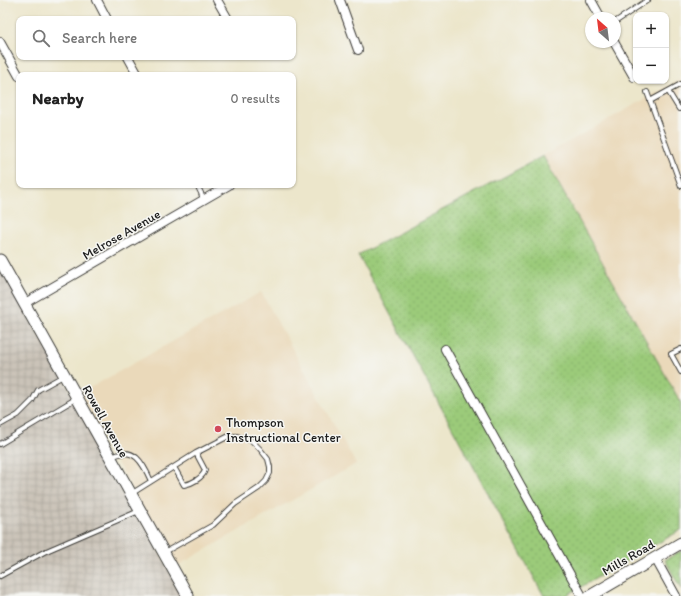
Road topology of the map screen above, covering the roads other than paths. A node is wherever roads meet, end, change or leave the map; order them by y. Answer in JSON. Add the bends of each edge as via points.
{"nodes":[{"id":1,"x":97,"y":0,"type":"edge"},
{"id":2,"x":217,"y":0,"type":"edge"},
{"id":3,"x":340,"y":0,"type":"edge"},
{"id":4,"x":591,"y":0,"type":"edge"},
{"id":5,"x":648,"y":0,"type":"edge"},
{"id":6,"x":598,"y":12,"type":"edge"},
{"id":7,"x":105,"y":16,"type":"edge"},
{"id":8,"x":226,"y":16,"type":"edge"},
{"id":9,"x":621,"y":18,"type":"edge"},
{"id":10,"x":0,"y":42,"type":"edge"},
{"id":11,"x":617,"y":48,"type":"edge"},
{"id":12,"x":358,"y":50,"type":"dead end"},
{"id":13,"x":130,"y":60,"type":"edge"},
{"id":14,"x":17,"y":72,"type":"edge"},
{"id":15,"x":136,"y":72,"type":"edge"},
{"id":16,"x":633,"y":75,"type":"edge"},
{"id":17,"x":681,"y":84,"type":"edge"},
{"id":18,"x":668,"y":91,"type":"junction"},
{"id":19,"x":647,"y":92,"type":"dead end"},
{"id":20,"x":650,"y":101,"type":"junction"},
{"id":21,"x":681,"y":108,"type":"edge"},
{"id":22,"x":681,"y":186,"type":"edge"},
{"id":23,"x":198,"y":188,"type":"edge"},
{"id":24,"x":225,"y":188,"type":"edge"},
{"id":25,"x":203,"y":200,"type":"junction"},
{"id":26,"x":0,"y":260,"type":"edge"},
{"id":27,"x":25,"y":303,"type":"junction"},
{"id":28,"x":445,"y":349,"type":"dead end"},
{"id":29,"x":681,"y":349,"type":"edge"},
{"id":30,"x":681,"y":372,"type":"edge"},
{"id":31,"x":65,"y":375,"type":"junction"},
{"id":32,"x":78,"y":398,"type":"junction"},
{"id":33,"x":0,"y":425,"type":"edge"},
{"id":34,"x":0,"y":444,"type":"edge"},
{"id":35,"x":196,"y":453,"type":"junction"},
{"id":36,"x":110,"y":458,"type":"junction"},
{"id":37,"x":174,"y":467,"type":"junction"},
{"id":38,"x":151,"y":481,"type":"junction"},
{"id":39,"x":131,"y":494,"type":"junction"},
{"id":40,"x":140,"y":510,"type":"junction"},
{"id":41,"x":681,"y":543,"type":"edge"},
{"id":42,"x":163,"y":554,"type":"junction"},
{"id":43,"x":655,"y":558,"type":"junction"},
{"id":44,"x":0,"y":576,"type":"edge"},
{"id":45,"x":188,"y":596,"type":"edge"},
{"id":46,"x":582,"y":596,"type":"edge"},
{"id":47,"x":590,"y":596,"type":"edge"},
{"id":48,"x":676,"y":596,"type":"edge"}],
"edges":[{"from":1,"to":7,"type":"street"},
{"from":2,"to":8,"type":"street"},
{"from":3,"to":12,"type":"street"},
{"from":4,"to":6,"type":"street"},
{"from":5,"to":9,"type":"lane"},
{"from":10,"to":14,"type":"street"},
{"from":11,"to":16,"type":"street"},
{"from":13,"to":15,"type":"street"},
{"from":17,"to":18,"type":"lane"},
{"from":18,"to":20,"type":"lane"},
{"from":18,"to":21,"type":"lane","via":[[679,109]]},
{"from":19,"to":20,"type":"lane"},
{"from":20,"to":22,"type":"lane"},
{"from":23,"to":25,"type":"lane"},
{"from":24,"to":25,"type":"street","name":"Melrose Avenue"},
{"from":25,"to":27,"type":"street","name":"Melrose Avenue"},
{"from":26,"to":27,"type":"street","name":"Rowell Avenue"},
{"from":27,"to":31,"type":"street","name":"Rowell Avenue"},
{"from":28,"to":46,"type":"street"},
{"from":29,"to":30,"type":"lane","via":[[672,354]]},
{"from":31,"to":32,"type":"street","name":"Rowell Avenue"},
{"from":31,"to":33,"type":"lane","via":[[38,390],[32,401],[18,415]]},
{"from":32,"to":34,"type":"lane"},
{"from":32,"to":36,"type":"street","name":"Rowell Avenue"},
{"from":35,"to":37,"type":"lane"},
{"from":35,"to":37,"type":"lane","via":[[205,470],[201,477],[184,485]]},
{"from":35,"to":42,"type":"lane","via":[[226,437],[238,436],[252,441],[260,449],[269,462],[270,473],[259,488],[235,504],[217,522]]},
{"from":36,"to":38,"type":"lane","via":[[123,452],[132,454],[141,463]]},
{"from":36,"to":39,"type":"street","name":"Rowell Avenue"},
{"from":37,"to":38,"type":"lane"},
{"from":38,"to":39,"type":"lane"},
{"from":39,"to":40,"type":"street","name":"Rowell Avenue"},
{"from":40,"to":42,"type":"street","name":"Rowell Avenue"},
{"from":40,"to":44,"type":"lane","via":[[44,552]]},
{"from":41,"to":43,"type":"street","name":"Mills Road"},
{"from":42,"to":45,"type":"street","name":"Rowell Avenue"},
{"from":43,"to":47,"type":"street","name":"Mills Road"},
{"from":43,"to":48,"type":"street"}]}
